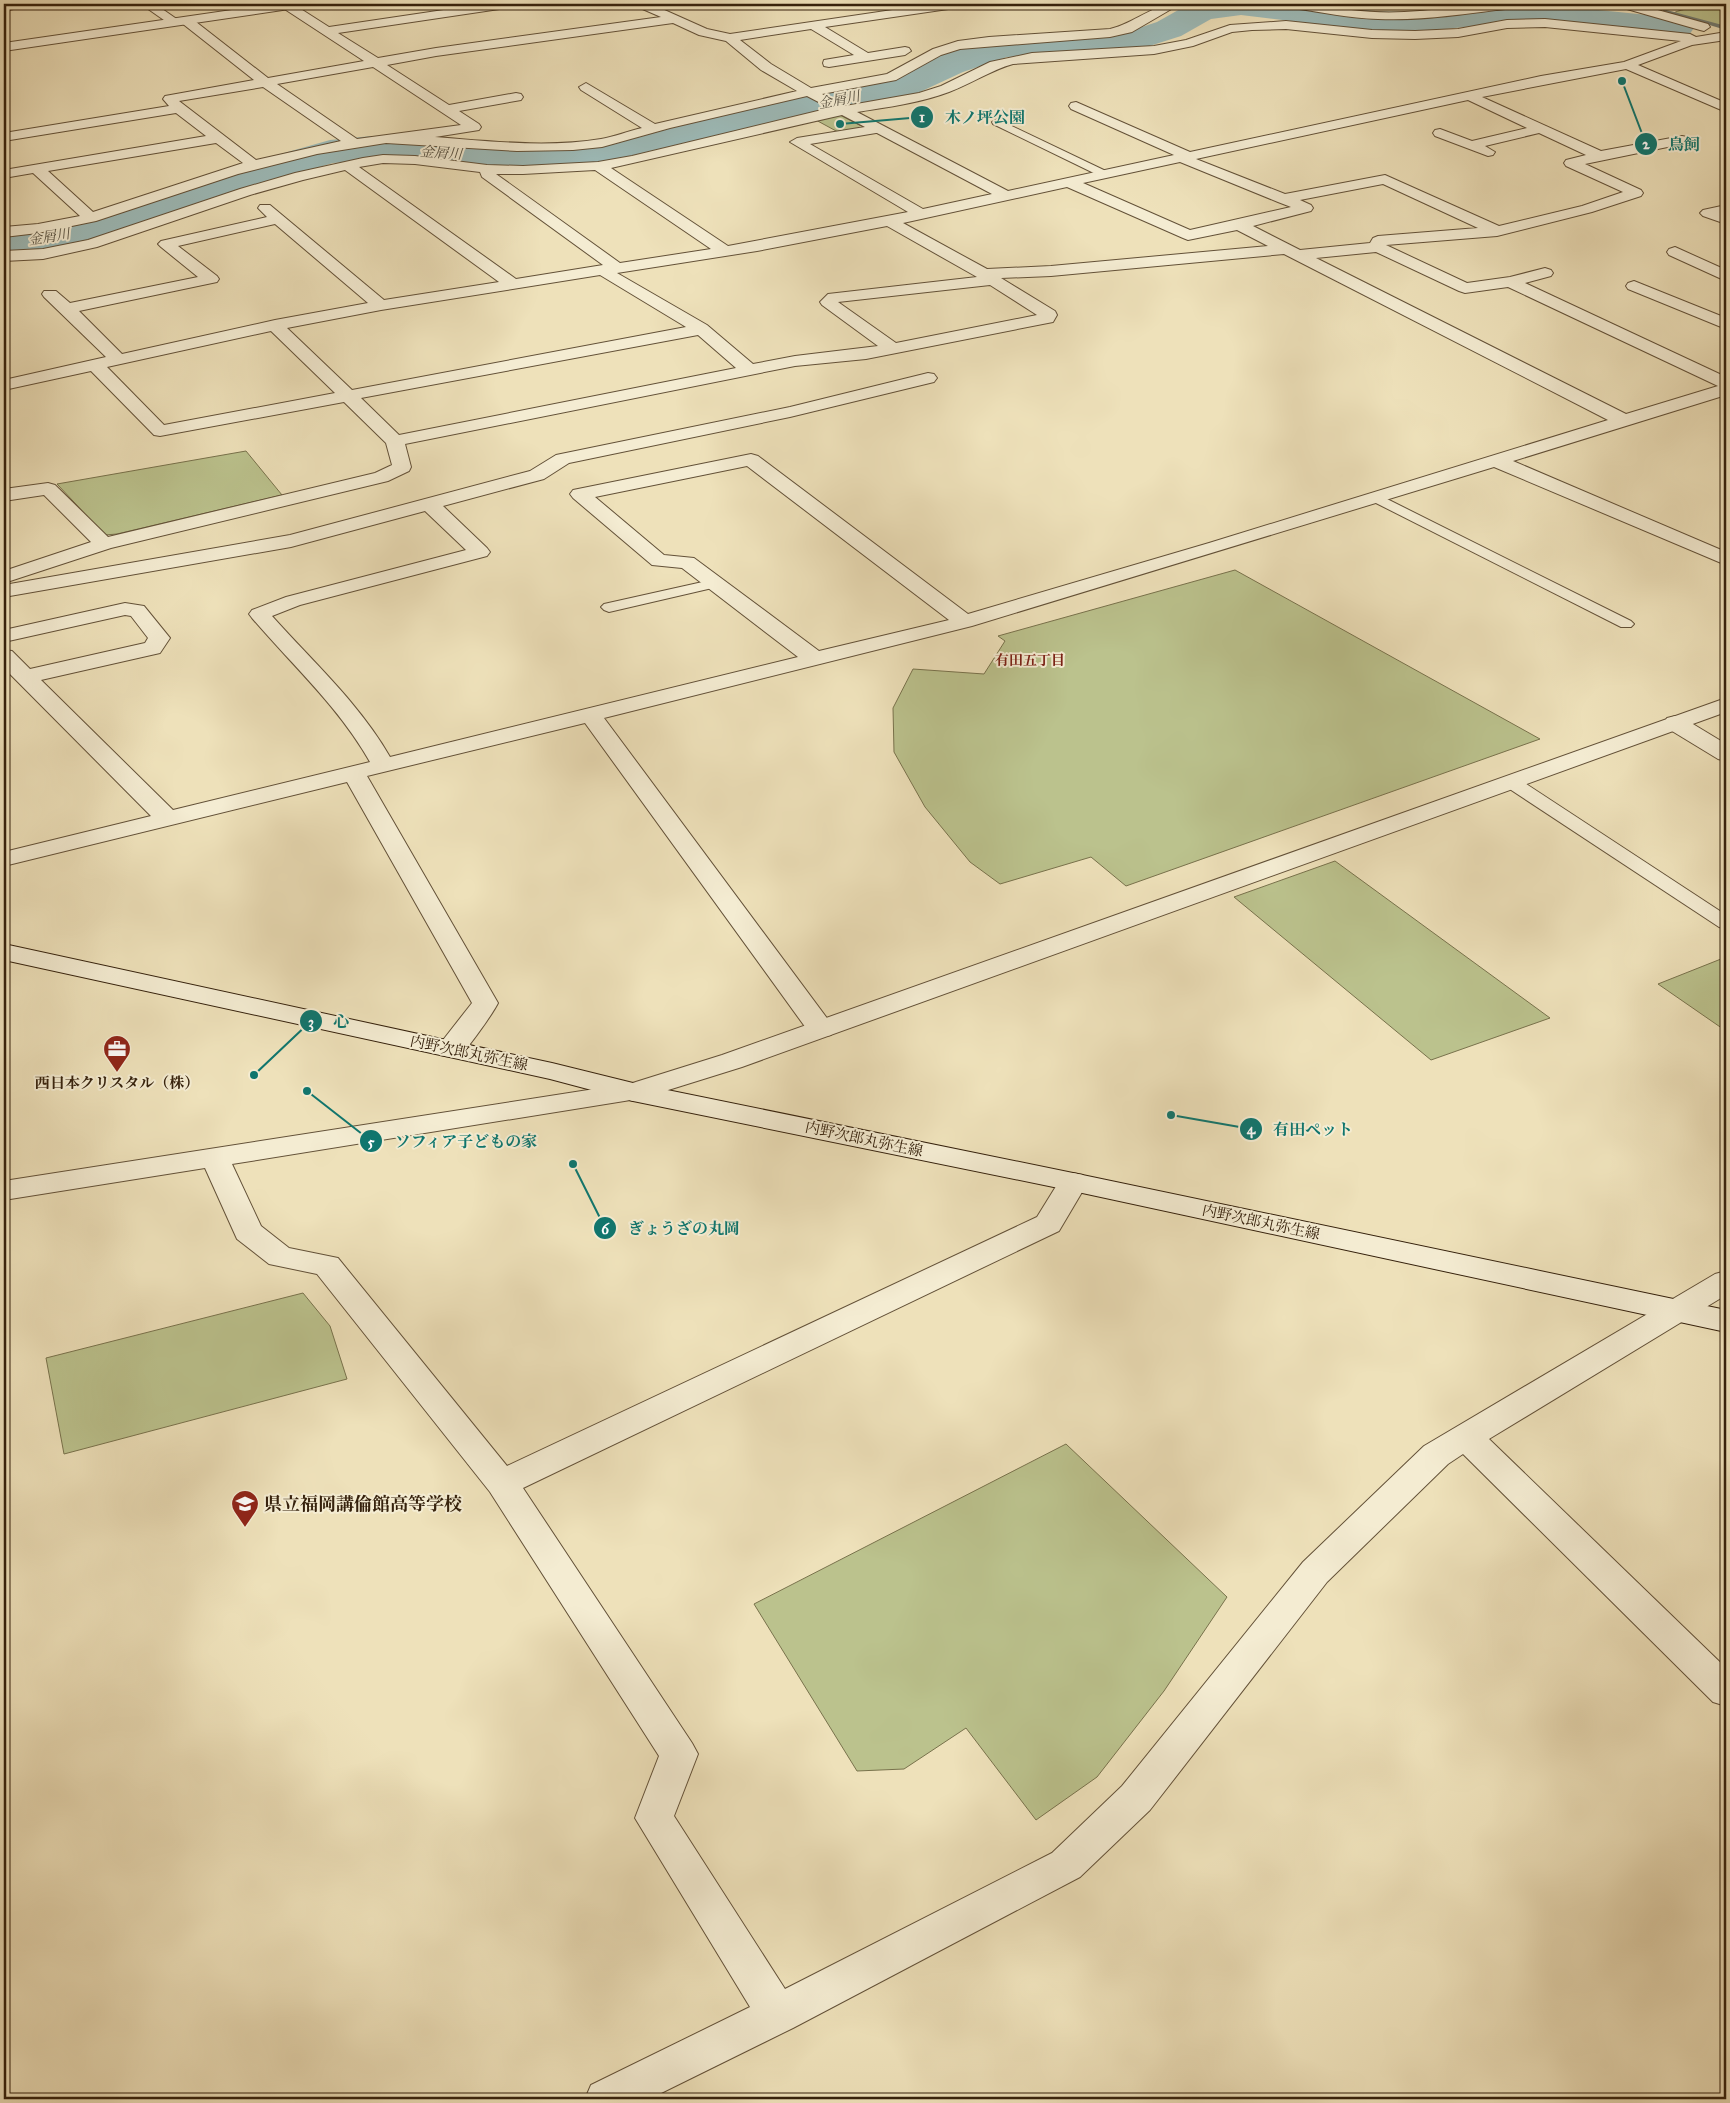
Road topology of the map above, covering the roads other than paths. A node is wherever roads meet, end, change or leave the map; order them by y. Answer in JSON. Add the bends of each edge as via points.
{"nodes":[{"id":1,"x":19,"y":4,"type":"edge"},
{"id":2,"x":147,"y":4,"type":"edge"},
{"id":3,"x":292,"y":4,"type":"edge"},
{"id":4,"x":506,"y":4,"type":"edge"},
{"id":5,"x":642,"y":4,"type":"edge"},
{"id":6,"x":955,"y":4,"type":"edge"},
{"id":7,"x":1174,"y":4,"type":"edge"},
{"id":8,"x":1293,"y":4,"type":"edge"},
{"id":9,"x":1505,"y":4,"type":"edge"},
{"id":10,"x":1624,"y":4,"type":"edge"},
{"id":11,"x":4,"y":6,"type":"edge"},
{"id":12,"x":270,"y":6,"type":"edge"},
{"id":13,"x":674,"y":19,"type":"junction"},
{"id":14,"x":181,"y":22,"type":"junction"},
{"id":15,"x":812,"y":25,"type":"junction"},
{"id":16,"x":327,"y":31,"type":"junction"},
{"id":17,"x":1726,"y":36,"type":"edge"},
{"id":18,"x":730,"y":38,"type":"junction"},
{"id":19,"x":1702,"y":39,"type":"junction"},
{"id":20,"x":4,"y":47,"type":"edge"},
{"id":21,"x":905,"y":51,"type":"dead end"},
{"id":22,"x":866,"y":57,"type":"junction"},
{"id":23,"x":375,"y":63,"type":"junction"},
{"id":24,"x":829,"y":63,"type":"dead end"},
{"id":25,"x":1627,"y":65,"type":"junction"},
{"id":26,"x":265,"y":82,"type":"junction"},
{"id":27,"x":586,"y":87,"type":"dead end"},
{"id":28,"x":809,"y":92,"type":"junction"},
{"id":29,"x":1470,"y":96,"type":"junction"},
{"id":30,"x":516,"y":97,"type":"dead end"},
{"id":31,"x":1076,"y":106,"type":"dead end"},
{"id":32,"x":1726,"y":108,"type":"edge"},
{"id":33,"x":179,"y":109,"type":"junction"},
{"id":34,"x":447,"y":109,"type":"junction"},
{"id":35,"x":843,"y":110,"type":"junction"},
{"id":36,"x":997,"y":122,"type":"dead end"},
{"id":37,"x":474,"y":127,"type":"junction"},
{"id":38,"x":653,"y":129,"type":"junction"},
{"id":39,"x":876,"y":129,"type":"junction"},
{"id":40,"x":1540,"y":129,"type":"junction"},
{"id":41,"x":1440,"y":134,"type":"dead end"},
{"id":42,"x":4,"y":137,"type":"edge"},
{"id":43,"x":220,"y":138,"type":"junction"},
{"id":44,"x":390,"y":140,"type":"junction"},
{"id":45,"x":1682,"y":140,"type":"dead end"},
{"id":46,"x":353,"y":143,"type":"junction"},
{"id":47,"x":1471,"y":145,"type":"junction"},
{"id":48,"x":506,"y":146,"type":"junction"},
{"id":49,"x":1494,"y":154,"type":"dead end"},
{"id":50,"x":1599,"y":156,"type":"junction"},
{"id":51,"x":1186,"y":158,"type":"junction"},
{"id":52,"x":254,"y":165,"type":"junction"},
{"id":53,"x":598,"y":166,"type":"junction"},
{"id":54,"x":350,"y":167,"type":"junction"},
{"id":55,"x":37,"y":169,"type":"junction"},
{"id":56,"x":487,"y":169,"type":"junction"},
{"id":57,"x":4,"y":174,"type":"edge"},
{"id":58,"x":1106,"y":175,"type":"junction"},
{"id":59,"x":1070,"y":183,"type":"junction"},
{"id":60,"x":245,"y":192,"type":"junction"},
{"id":61,"x":1007,"y":196,"type":"junction"},
{"id":62,"x":1283,"y":199,"type":"junction"},
{"id":63,"x":1726,"y":209,"type":"edge"},
{"id":64,"x":922,"y":214,"type":"junction"},
{"id":65,"x":91,"y":218,"type":"junction"},
{"id":66,"x":278,"y":220,"type":"junction"},
{"id":67,"x":1726,"y":220,"type":"edge"},
{"id":68,"x":889,"y":221,"type":"junction"},
{"id":69,"x":1239,"y":225,"type":"junction"},
{"id":70,"x":1498,"y":231,"type":"junction"},
{"id":71,"x":4,"y":232,"type":"edge"},
{"id":72,"x":1378,"y":247,"type":"junction"},
{"id":73,"x":725,"y":251,"type":"junction"},
{"id":74,"x":1292,"y":252,"type":"junction"},
{"id":75,"x":1675,"y":252,"type":"dead end"},
{"id":76,"x":4,"y":256,"type":"edge"},
{"id":77,"x":608,"y":268,"type":"junction"},
{"id":78,"x":1545,"y":273,"type":"dead end"},
{"id":79,"x":1726,"y":276,"type":"edge"},
{"id":80,"x":989,"y":277,"type":"junction"},
{"id":81,"x":1510,"y":282,"type":"junction"},
{"id":82,"x":511,"y":283,"type":"junction"},
{"id":83,"x":1634,"y":286,"type":"dead end"},
{"id":84,"x":50,"y":294,"type":"dead end"},
{"id":85,"x":381,"y":305,"type":"junction"},
{"id":86,"x":68,"y":309,"type":"junction"},
{"id":87,"x":1726,"y":324,"type":"edge"},
{"id":88,"x":275,"y":325,"type":"junction"},
{"id":89,"x":701,"y":329,"type":"junction"},
{"id":90,"x":893,"y":349,"type":"junction"},
{"id":91,"x":119,"y":360,"type":"junction"},
{"id":92,"x":95,"y":364,"type":"junction"},
{"id":93,"x":750,"y":370,"type":"junction"},
{"id":94,"x":928,"y":378,"type":"dead end"},
{"id":95,"x":1726,"y":383,"type":"edge"},
{"id":96,"x":4,"y":385,"type":"edge"},
{"id":97,"x":1726,"y":389,"type":"edge"},
{"id":98,"x":350,"y":396,"type":"junction"},
{"id":99,"x":1623,"y":420,"type":"junction"},
{"id":100,"x":395,"y":440,"type":"junction"},
{"id":101,"x":1494,"y":460,"type":"junction"},
{"id":102,"x":4,"y":495,"type":"edge"},
{"id":103,"x":1374,"y":497,"type":"junction"},
{"id":104,"x":429,"y":504,"type":"junction"},
{"id":105,"x":104,"y":544,"type":"junction"},
{"id":106,"x":1721,"y":564,"type":"edge"},
{"id":107,"x":4,"y":577,"type":"edge"},
{"id":108,"x":716,"y":583,"type":"junction"},
{"id":109,"x":4,"y":591,"type":"edge"},
{"id":110,"x":609,"y":607,"type":"dead end"},
{"id":111,"x":965,"y":622,"type":"junction"},
{"id":112,"x":1626,"y":624,"type":"dead end"},
{"id":113,"x":4,"y":636,"type":"edge"},
{"id":114,"x":4,"y":656,"type":"edge"},
{"id":115,"x":814,"y":658,"type":"junction"},
{"id":116,"x":25,"y":677,"type":"junction"},
{"id":117,"x":1726,"y":705,"type":"edge"},
{"id":118,"x":590,"y":714,"type":"junction"},
{"id":119,"x":1674,"y":723,"type":"junction"},
{"id":120,"x":1726,"y":754,"type":"edge"},
{"id":121,"x":383,"y":765,"type":"junction"},
{"id":122,"x":352,"y":772,"type":"junction"},
{"id":123,"x":1511,"y":782,"type":"junction"},
{"id":124,"x":166,"y":817,"type":"junction"},
{"id":125,"x":4,"y":859,"type":"edge"},
{"id":126,"x":1726,"y":923,"type":"edge"},
{"id":127,"x":4,"y":952,"type":"edge"},
{"id":128,"x":821,"y":1029,"type":"junction"},
{"id":129,"x":450,"y":1049,"type":"junction"},
{"id":130,"x":633,"y":1092,"type":"junction"},
{"id":131,"x":214,"y":1156,"type":"junction"},
{"id":132,"x":1073,"y":1182,"type":"junction"},
{"id":133,"x":4,"y":1190,"type":"edge"},
{"id":134,"x":1726,"y":1281,"type":"edge"},
{"id":135,"x":1678,"y":1311,"type":"junction"},
{"id":136,"x":1726,"y":1322,"type":"edge"},
{"id":137,"x":1466,"y":1436,"type":"junction"},
{"id":138,"x":502,"y":1484,"type":"junction"},
{"id":139,"x":1726,"y":1691,"type":"edge"},
{"id":140,"x":778,"y":2014,"type":"junction"},
{"id":141,"x":606,"y":2099,"type":"edge"}],
"edges":[{"from":1,"to":11,"type":"street"},
{"from":2,"to":14,"type":"street"},
{"from":3,"to":12,"type":"street"},
{"from":3,"to":16,"type":"street"},
{"from":4,"to":16,"type":"street"},
{"from":5,"to":13,"type":"street"},
{"from":6,"to":15,"type":"street"},
{"from":7,"to":28,"type":"street","via":[[1128,29],[958,45],[937,52],[891,77]]},
{"from":8,"to":9,"type":"street","via":[[1359,15],[1412,16]]},
{"from":10,"to":17,"type":"street"},
{"from":12,"to":14,"type":"street"},
{"from":13,"to":18,"type":"street","via":[[703,32]]},
{"from":13,"to":23,"type":"street"},
{"from":14,"to":20,"type":"street"},
{"from":14,"to":26,"type":"street"},
{"from":15,"to":18,"type":"street"},
{"from":15,"to":22,"type":"street"},
{"from":16,"to":23,"type":"street"},
{"from":17,"to":19,"type":"street"},
{"from":18,"to":28,"type":"street","via":[[766,67]]},
{"from":19,"to":25,"type":"street"},
{"from":19,"to":35,"type":"street","via":[[1546,23],[1507,24],[1458,33],[1415,35],[1286,25],[1252,26],[1230,29],[1168,48],[1012,60],[935,93],[902,102]]},
{"from":21,"to":22,"type":"street"},
{"from":22,"to":24,"type":"street"},
{"from":23,"to":26,"type":"street"},
{"from":23,"to":34,"type":"street"},
{"from":25,"to":29,"type":"street"},
{"from":25,"to":32,"type":"street"},
{"from":26,"to":33,"type":"street","via":[[170,99]]},
{"from":26,"to":46,"type":"street"},
{"from":27,"to":38,"type":"street"},
{"from":28,"to":35,"type":"street"},
{"from":28,"to":38,"type":"street"},
{"from":29,"to":40,"type":"street"},
{"from":29,"to":51,"type":"street"},
{"from":30,"to":34,"type":"street"},
{"from":31,"to":51,"type":"street"},
{"from":33,"to":42,"type":"street"},
{"from":33,"to":43,"type":"street"},
{"from":34,"to":37,"type":"street"},
{"from":35,"to":39,"type":"street"},
{"from":35,"to":53,"type":"street"},
{"from":36,"to":58,"type":"lane"},
{"from":37,"to":44,"type":"street"},
{"from":37,"to":48,"type":"street"},
{"from":38,"to":48,"type":"street","via":[[602,142]]},
{"from":39,"to":61,"type":"street"},
{"from":39,"to":64,"type":"street","via":[[796,142]]},
{"from":40,"to":47,"type":"street"},
{"from":40,"to":50,"type":"street"},
{"from":41,"to":47,"type":"street"},
{"from":43,"to":52,"type":"street"},
{"from":43,"to":55,"type":"street"},
{"from":44,"to":46,"type":"street"},
{"from":44,"to":48,"type":"street"},
{"from":45,"to":50,"type":"street"},
{"from":46,"to":52,"type":"street"},
{"from":47,"to":49,"type":"street"},
{"from":50,"to":70,"type":"street","via":[[1572,163],[1636,193]]},
{"from":51,"to":58,"type":"street"},
{"from":51,"to":62,"type":"street"},
{"from":52,"to":65,"type":"street"},
{"from":53,"to":56,"type":"street"},
{"from":53,"to":73,"type":"street"},
{"from":54,"to":56,"type":"street","via":[[383,159]]},
{"from":54,"to":60,"type":"street","via":[[300,176]]},
{"from":54,"to":82,"type":"street"},
{"from":55,"to":57,"type":"street"},
{"from":55,"to":65,"type":"street"},
{"from":56,"to":77,"type":"street","via":[[487,174]]},
{"from":58,"to":59,"type":"street"},
{"from":59,"to":61,"type":"street"},
{"from":59,"to":69,"type":"street","via":[[1188,235]]},
{"from":60,"to":66,"type":"street"},
{"from":60,"to":76,"type":"street","via":[[92,244],[43,254]]},
{"from":61,"to":64,"type":"street"},
{"from":62,"to":69,"type":"street","via":[[1306,208]]},
{"from":62,"to":70,"type":"street","via":[[1384,179]]},
{"from":63,"to":67,"type":"street","via":[[1708,213]]},
{"from":64,"to":68,"type":"street"},
{"from":65,"to":71,"type":"street","via":[[38,230]]},
{"from":66,"to":85,"type":"street"},
{"from":66,"to":86,"type":"street","via":[[166,244],[211,279]]},
{"from":68,"to":73,"type":"street"},
{"from":68,"to":80,"type":"street"},
{"from":69,"to":74,"type":"street"},
{"from":70,"to":72,"type":"street","via":[[1378,241]]},
{"from":72,"to":74,"type":"street"},
{"from":72,"to":81,"type":"street","via":[[1465,288]]},
{"from":73,"to":77,"type":"street"},
{"from":74,"to":80,"type":"street"},
{"from":74,"to":99,"type":"street"},
{"from":75,"to":79,"type":"street"},
{"from":77,"to":82,"type":"street"},
{"from":77,"to":89,"type":"street"},
{"from":78,"to":81,"type":"street"},
{"from":80,"to":90,"type":"street","via":[[1049,315],[1047,318]]},
{"from":80,"to":90,"type":"street","via":[[834,297],[828,302]]},
{"from":81,"to":95,"type":"street"},
{"from":82,"to":85,"type":"street"},
{"from":83,"to":87,"type":"street"},
{"from":84,"to":86,"type":"street"},
{"from":85,"to":88,"type":"street"},
{"from":86,"to":91,"type":"street"},
{"from":88,"to":91,"type":"street"},
{"from":88,"to":98,"type":"street"},
{"from":89,"to":93,"type":"street"},
{"from":89,"to":98,"type":"street"},
{"from":90,"to":93,"type":"street","via":[[794,361]]},
{"from":91,"to":92,"type":"street"},
{"from":92,"to":96,"type":"street"},
{"from":92,"to":98,"type":"street","via":[[160,431]]},
{"from":93,"to":100,"type":"street"},
{"from":94,"to":104,"type":"street","via":[[790,412],[563,459],[537,475]]},
{"from":97,"to":99,"type":"street"},
{"from":98,"to":100,"type":"street"},
{"from":99,"to":101,"type":"street"},
{"from":100,"to":105,"type":"street","via":[[402,467],[381,477]]},
{"from":101,"to":103,"type":"street"},
{"from":101,"to":106,"type":"street"},
{"from":102,"to":105,"type":"street","via":[[48,488]]},
{"from":103,"to":111,"type":"street"},
{"from":103,"to":112,"type":"lane"},
{"from":104,"to":109,"type":"street","via":[[290,541]]},
{"from":104,"to":121,"type":"street","via":[[480,552],[293,601],[259,614],[334,694],[372,744]]},
{"from":105,"to":107,"type":"street"},
{"from":108,"to":110,"type":"lane"},
{"from":108,"to":111,"type":"street","via":[[687,562],[659,561],[580,494],[751,460]]},
{"from":108,"to":115,"type":"street"},
{"from":111,"to":115,"type":"street"},
{"from":113,"to":116,"type":"street","via":[[125,608],[137,610],[159,638],[152,648]]},
{"from":114,"to":116,"type":"street"},
{"from":115,"to":118,"type":"street"},
{"from":116,"to":124,"type":"street"},
{"from":117,"to":119,"type":"street"},
{"from":118,"to":121,"type":"street"},
{"from":118,"to":128,"type":"street"},
{"from":119,"to":120,"type":"street"},
{"from":119,"to":123,"type":"street"},
{"from":121,"to":122,"type":"street"},
{"from":122,"to":124,"type":"street"},
{"from":122,"to":129,"type":"street","via":[[485,1003]]},
{"from":123,"to":126,"type":"lane"},
{"from":123,"to":128,"type":"street"},
{"from":124,"to":125,"type":"street"},
{"from":127,"to":129,"type":"street","name":"内野次郎丸弥生線"},
{"from":128,"to":130,"type":"street"},
{"from":129,"to":130,"type":"street","name":"内野次郎丸弥生線"},
{"from":130,"to":131,"type":"street"},
{"from":130,"to":132,"type":"street","name":"内野次郎丸弥生線"},
{"from":131,"to":133,"type":"street"},
{"from":131,"to":138,"type":"street","via":[[248,1232],[280,1257],[327,1265]]},
{"from":132,"to":135,"type":"street","name":"内野次郎丸弥生線"},
{"from":132,"to":138,"type":"street","via":[[1048,1224]]},
{"from":134,"to":135,"type":"street"},
{"from":135,"to":136,"type":"street","name":"内野次郎丸弥生線"},
{"from":135,"to":137,"type":"street"},
{"from":137,"to":139,"type":"street"},
{"from":137,"to":140,"type":"street","via":[[1436,1455],[1315,1572],[1136,1798],[1066,1865]]},
{"from":138,"to":140,"type":"street","via":[[679,1754],[654,1818]]},
{"from":140,"to":141,"type":"street"}]}
